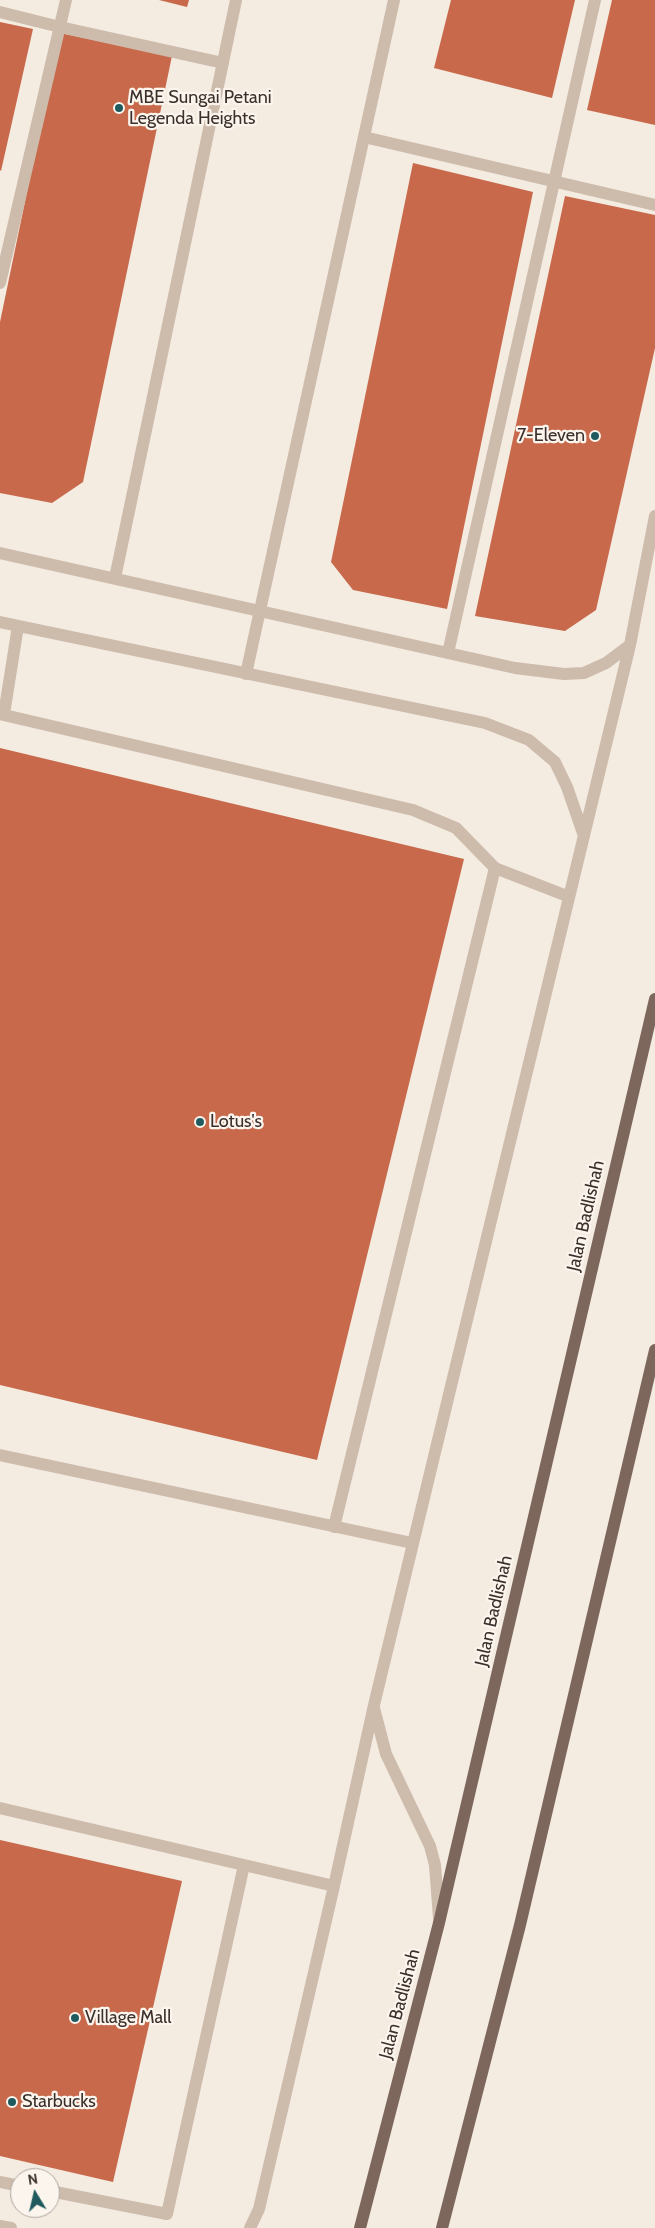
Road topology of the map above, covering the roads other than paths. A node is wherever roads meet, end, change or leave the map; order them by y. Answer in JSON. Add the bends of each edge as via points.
{"nodes":[{"id":1,"x":66,"y":0,"type":"edge"},
{"id":2,"x":236,"y":0,"type":"edge"},
{"id":3,"x":394,"y":0,"type":"edge"},
{"id":4,"x":595,"y":0,"type":"edge"},
{"id":5,"x":0,"y":12,"type":"edge"},
{"id":6,"x":60,"y":27,"type":"junction"},
{"id":7,"x":223,"y":63,"type":"junction"},
{"id":8,"x":364,"y":137,"type":"junction"},
{"id":9,"x":555,"y":180,"type":"junction"},
{"id":10,"x":655,"y":205,"type":"edge"},
{"id":11,"x":0,"y":284,"type":"edge"},
{"id":12,"x":655,"y":516,"type":"edge"},
{"id":13,"x":0,"y":553,"type":"edge"},
{"id":14,"x":115,"y":578,"type":"junction"},
{"id":15,"x":260,"y":611,"type":"junction"},
{"id":16,"x":0,"y":622,"type":"edge"},
{"id":17,"x":18,"y":626,"type":"junction"},
{"id":18,"x":630,"y":645,"type":"junction"},
{"id":19,"x":448,"y":653,"type":"junction"},
{"id":20,"x":246,"y":674,"type":"junction"},
{"id":21,"x":2,"y":714,"type":"edge"},
{"id":22,"x":584,"y":836,"type":"junction"},
{"id":23,"x":495,"y":868,"type":"junction"},
{"id":24,"x":568,"y":896,"type":"junction"},
{"id":25,"x":655,"y":999,"type":"edge"},
{"id":26,"x":655,"y":1350,"type":"edge"},
{"id":27,"x":0,"y":1455,"type":"edge"},
{"id":28,"x":334,"y":1527,"type":"junction"},
{"id":29,"x":412,"y":1543,"type":"junction"},
{"id":30,"x":374,"y":1705,"type":"junction"},
{"id":31,"x":0,"y":1808,"type":"edge"},
{"id":32,"x":244,"y":1865,"type":"junction"},
{"id":33,"x":334,"y":1886,"type":"junction"},
{"id":34,"x":439,"y":1923,"type":"junction"},
{"id":35,"x":60,"y":2194,"type":"edge"},
{"id":36,"x":0,"y":2226,"type":"edge"},
{"id":37,"x":11,"y":2228,"type":"edge"},
{"id":38,"x":250,"y":2228,"type":"edge"},
{"id":39,"x":360,"y":2228,"type":"edge"},
{"id":40,"x":442,"y":2228,"type":"edge"}],
"edges":[{"from":1,"to":6,"type":"street"},
{"from":2,"to":7,"type":"street"},
{"from":3,"to":8,"type":"street"},
{"from":4,"to":9,"type":"street"},
{"from":5,"to":6,"type":"street"},
{"from":6,"to":7,"type":"street"},
{"from":6,"to":11,"type":"street"},
{"from":7,"to":14,"type":"street"},
{"from":8,"to":9,"type":"street"},
{"from":8,"to":15,"type":"street"},
{"from":9,"to":10,"type":"street"},
{"from":9,"to":19,"type":"street"},
{"from":12,"to":18,"type":"street"},
{"from":13,"to":14,"type":"street"},
{"from":14,"to":15,"type":"street"},
{"from":15,"to":19,"type":"street"},
{"from":15,"to":20,"type":"street"},
{"from":16,"to":17,"type":"street"},
{"from":17,"to":20,"type":"street"},
{"from":17,"to":21,"type":"street"},
{"from":18,"to":19,"type":"street","via":[[606,664],[584,672],[564,674],[515,668]]},
{"from":18,"to":22,"type":"street"},
{"from":20,"to":22,"type":"street","via":[[485,723],[529,740],[555,762]]},
{"from":21,"to":23,"type":"street","via":[[413,810],[456,828]]},
{"from":22,"to":24,"type":"street"},
{"from":23,"to":24,"type":"street"},
{"from":23,"to":28,"type":"street"},
{"from":24,"to":29,"type":"street"},
{"from":25,"to":34,"type":"main road","name":"Jalan Badlishah"},
{"from":26,"to":40,"type":"main road","via":[[520,1925]]},
{"from":27,"to":28,"type":"street"},
{"from":28,"to":29,"type":"street"},
{"from":29,"to":30,"type":"street"},
{"from":30,"to":33,"type":"street"},
{"from":30,"to":34,"type":"street","via":[[386,1754],[430,1846],[435,1865]]},
{"from":31,"to":32,"type":"street"},
{"from":32,"to":33,"type":"street"},
{"from":32,"to":35,"type":"street","via":[[167,2214]]},
{"from":33,"to":38,"type":"street","via":[[259,2209]]},
{"from":34,"to":39,"type":"main road","name":"Jalan Badlishah"},
{"from":36,"to":37,"type":"street"}]}
